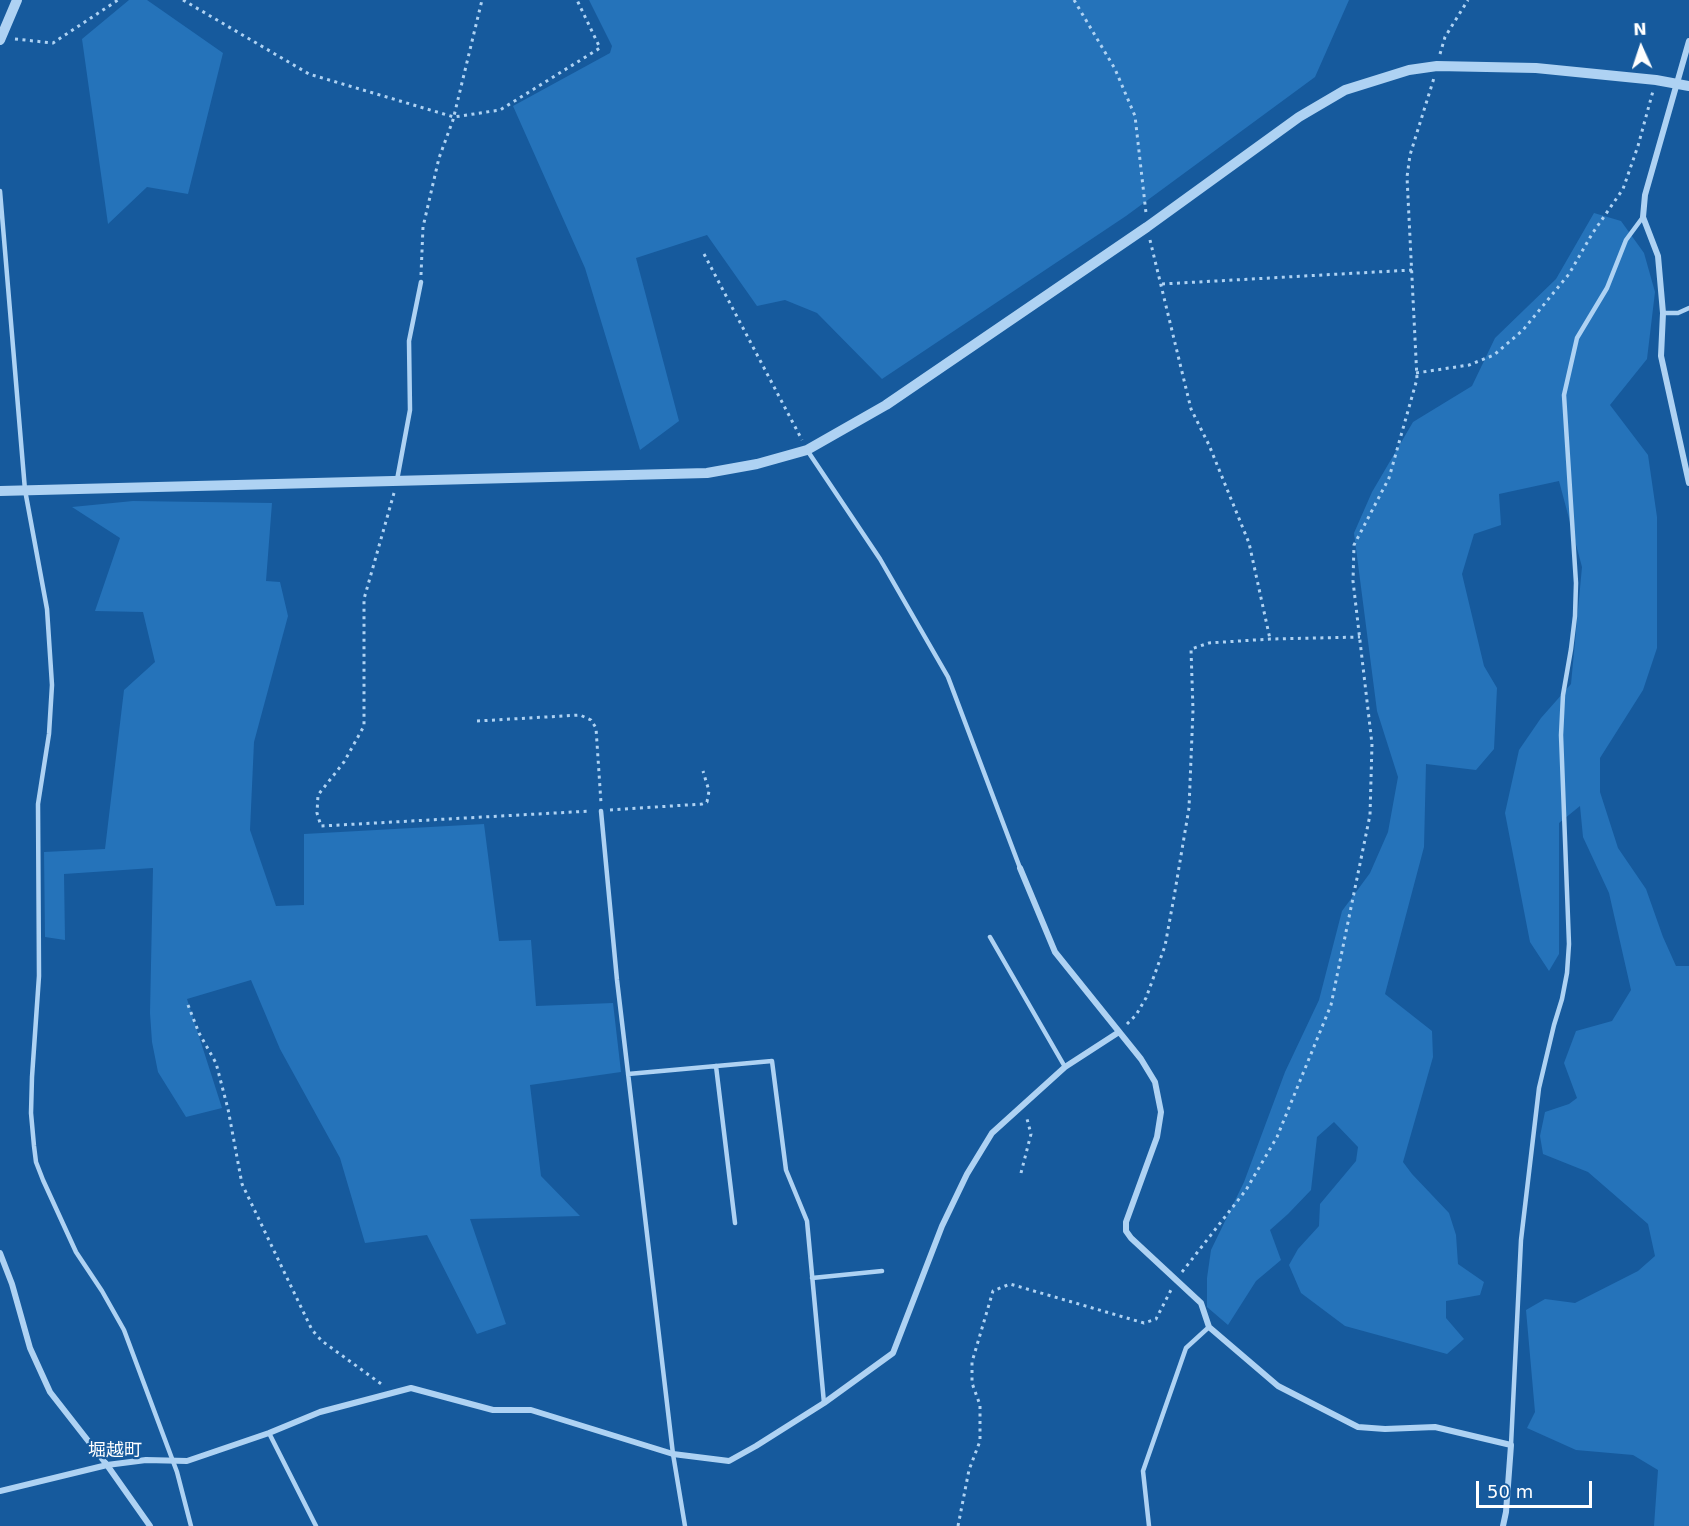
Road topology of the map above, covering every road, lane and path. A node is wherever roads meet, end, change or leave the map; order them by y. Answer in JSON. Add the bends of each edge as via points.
{"nodes":[{"id":1,"x":16,"y":0,"type":"edge"},
{"id":2,"x":118,"y":0,"type":"edge"},
{"id":3,"x":183,"y":0,"type":"edge"},
{"id":4,"x":482,"y":0,"type":"edge"},
{"id":5,"x":577,"y":0,"type":"edge"},
{"id":6,"x":1074,"y":0,"type":"edge"},
{"id":7,"x":1468,"y":0,"type":"edge"},
{"id":8,"x":1,"y":39,"type":"edge"},
{"id":9,"x":1689,"y":41,"type":"edge"},
{"id":10,"x":1437,"y":66,"type":"junction"},
{"id":11,"x":1656,"y":80,"type":"junction"},
{"id":12,"x":1676,"y":83,"type":"junction"},
{"id":13,"x":1689,"y":86,"type":"edge"},
{"id":14,"x":454,"y":117,"type":"junction"},
{"id":15,"x":0,"y":191,"type":"edge"},
{"id":16,"x":1643,"y":217,"type":"junction"},
{"id":17,"x":1147,"y":227,"type":"junction"},
{"id":18,"x":704,"y":254,"type":"dead end"},
{"id":19,"x":1412,"y":270,"type":"junction"},
{"id":20,"x":421,"y":282,"type":"joint"},
{"id":21,"x":1162,"y":284,"type":"junction"},
{"id":22,"x":1689,"y":308,"type":"edge"},
{"id":23,"x":1663,"y":313,"type":"junction"},
{"id":24,"x":1416,"y":373,"type":"junction"},
{"id":25,"x":807,"y":450,"type":"junction"},
{"id":26,"x":397,"y":480,"type":"junction"},
{"id":27,"x":1689,"y":483,"type":"edge"},
{"id":28,"x":25,"y":490,"type":"junction"},
{"id":29,"x":0,"y":491,"type":"edge"},
{"id":30,"x":1360,"y":637,"type":"junction"},
{"id":31,"x":1270,"y":639,"type":"junction"},
{"id":32,"x":477,"y":721,"type":"dead end"},
{"id":33,"x":703,"y":771,"type":"dead end"},
{"id":34,"x":601,"y":810,"type":"junction"},
{"id":35,"x":1020,"y":868,"type":"joint"},
{"id":36,"x":990,"y":938,"type":"dead end"},
{"id":37,"x":188,"y":1005,"type":"dead end"},
{"id":38,"x":1119,"y":1032,"type":"junction"},
{"id":39,"x":716,"y":1066,"type":"junction"},
{"id":40,"x":1065,"y":1067,"type":"junction"},
{"id":41,"x":628,"y":1074,"type":"junction"},
{"id":42,"x":1020,"y":1106,"type":"junction"},
{"id":43,"x":1021,"y":1173,"type":"dead end"},
{"id":44,"x":735,"y":1223,"type":"dead end"},
{"id":45,"x":0,"y":1253,"type":"edge"},
{"id":46,"x":882,"y":1271,"type":"dead end"},
{"id":47,"x":812,"y":1278,"type":"junction"},
{"id":48,"x":1176,"y":1279,"type":"junction"},
{"id":49,"x":1209,"y":1327,"type":"junction"},
{"id":50,"x":391,"y":1394,"type":"junction"},
{"id":51,"x":824,"y":1403,"type":"junction"},
{"id":52,"x":269,"y":1433,"type":"junction"},
{"id":53,"x":1512,"y":1445,"type":"junction"},
{"id":54,"x":673,"y":1454,"type":"junction"},
{"id":55,"x":173,"y":1462,"type":"junction"},
{"id":56,"x":107,"y":1465,"type":"junction"},
{"id":57,"x":0,"y":1491,"type":"edge"},
{"id":58,"x":150,"y":1526,"type":"edge"},
{"id":59,"x":191,"y":1526,"type":"edge"},
{"id":60,"x":316,"y":1526,"type":"edge"},
{"id":61,"x":686,"y":1526,"type":"edge"},
{"id":62,"x":958,"y":1526,"type":"edge"},
{"id":63,"x":1149,"y":1526,"type":"edge"},
{"id":64,"x":1503,"y":1526,"type":"edge"}],
"edges":[{"from":1,"to":8,"type":"street"},
{"from":2,"to":8,"type":"path","via":[[53,43]]},
{"from":3,"to":14,"type":"path","via":[[309,74]]},
{"from":4,"to":14,"type":"path"},
{"from":5,"to":14,"type":"path","via":[[600,48],[501,110]]},
{"from":6,"to":17,"type":"path","via":[[1115,69],[1135,116]]},
{"from":7,"to":10,"type":"path","via":[[1445,38]]},
{"from":9,"to":12,"type":"street"},
{"from":10,"to":11,"type":"street","via":[[1536,68]]},
{"from":10,"to":17,"type":"street","via":[[1409,70],[1345,90],[1299,117]]},
{"from":10,"to":19,"type":"path","via":[[1407,177]]},
{"from":11,"to":12,"type":"street"},
{"from":11,"to":24,"type":"path","via":[[1623,189],[1569,273],[1523,330],[1494,355],[1469,365]]},
{"from":12,"to":13,"type":"street"},
{"from":12,"to":16,"type":"street","via":[[1645,195]]},
{"from":14,"to":20,"type":"path","via":[[439,158],[423,227]]},
{"from":15,"to":28,"type":"lane"},
{"from":16,"to":23,"type":"street","via":[[1658,256]]},
{"from":16,"to":53,"type":"lane","via":[[1626,240],[1607,288],[1577,338],[1564,395],[1576,583],[1561,735],[1569,944],[1562,999],[1539,1088],[1523,1229]]},
{"from":17,"to":21,"type":"path"},
{"from":17,"to":25,"type":"street","via":[[886,405]]},
{"from":18,"to":25,"type":"path"},
{"from":19,"to":21,"type":"path"},
{"from":19,"to":24,"type":"path"},
{"from":20,"to":26,"type":"lane","via":[[409,341],[410,410]]},
{"from":21,"to":31,"type":"path","via":[[1191,409],[1249,543]]},
{"from":22,"to":23,"type":"lane"},
{"from":23,"to":27,"type":"street","via":[[1661,356]]},
{"from":24,"to":30,"type":"path","via":[[1389,478],[1354,545],[1353,581]]},
{"from":25,"to":26,"type":"street","via":[[707,473]]},
{"from":25,"to":35,"type":"lane","via":[[880,559],[948,677]]},
{"from":26,"to":28,"type":"street"},
{"from":26,"to":34,"type":"path","via":[[364,599],[364,726],[344,762],[318,795],[321,826]]},
{"from":28,"to":29,"type":"street"},
{"from":28,"to":55,"type":"lane","via":[[47,609],[52,685],[38,804],[39,976],[31,1113],[36,1162],[76,1252],[124,1330]]},
{"from":30,"to":31,"type":"path"},
{"from":30,"to":48,"type":"path","via":[[1372,744],[1370,815],[1331,1005],[1277,1137],[1246,1190]]},
{"from":31,"to":38,"type":"path","via":[[1191,649],[1190,808],[1165,946],[1146,998]]},
{"from":32,"to":34,"type":"path","via":[[580,715],[591,720],[596,728]]},
{"from":33,"to":34,"type":"path","via":[[710,791],[707,802],[702,804]]},
{"from":34,"to":41,"type":"lane"},
{"from":35,"to":38,"type":"street","via":[[1055,952]]},
{"from":36,"to":40,"type":"lane"},
{"from":37,"to":50,"type":"path","via":[[216,1063],[242,1184],[312,1330],[380,1381]]},
{"from":38,"to":40,"type":"street"},
{"from":38,"to":48,"type":"street","via":[[1155,1082],[1161,1112],[1157,1137],[1131,1205],[1126,1231]]},
{"from":39,"to":41,"type":"lane"},
{"from":39,"to":44,"type":"lane"},
{"from":39,"to":47,"type":"lane","via":[[772,1061],[786,1170],[807,1221]]},
{"from":40,"to":42,"type":"street"},
{"from":41,"to":54,"type":"lane"},
{"from":42,"to":43,"type":"path","via":[[1031,1134]]},
{"from":42,"to":51,"type":"street","via":[[992,1133],[967,1174],[942,1226],[893,1353]]},
{"from":45,"to":56,"type":"street","via":[[30,1348],[50,1392]]},
{"from":46,"to":47,"type":"lane"},
{"from":47,"to":51,"type":"lane"},
{"from":48,"to":49,"type":"street","via":[[1201,1303]]},
{"from":48,"to":62,"type":"path","via":[[1156,1318],[1144,1323],[1010,1284],[993,1292],[972,1362],[972,1383],[980,1405],[980,1441],[969,1470]]},
{"from":49,"to":53,"type":"street","via":[[1278,1386],[1358,1427],[1436,1427]]},
{"from":49,"to":63,"type":"lane","via":[[1186,1348],[1143,1471]]},
{"from":50,"to":52,"type":"street","via":[[320,1412]]},
{"from":50,"to":54,"type":"street","via":[[411,1388],[493,1410],[531,1410]]},
{"from":51,"to":54,"type":"street","via":[[729,1461]]},
{"from":52,"to":55,"type":"street","via":[[187,1461]]},
{"from":52,"to":60,"type":"lane"},
{"from":53,"to":64,"type":"street"},
{"from":54,"to":61,"type":"lane"},
{"from":55,"to":56,"type":"street","via":[[146,1460]]},
{"from":55,"to":59,"type":"lane"},
{"from":56,"to":57,"type":"street"},
{"from":56,"to":58,"type":"street"}]}
